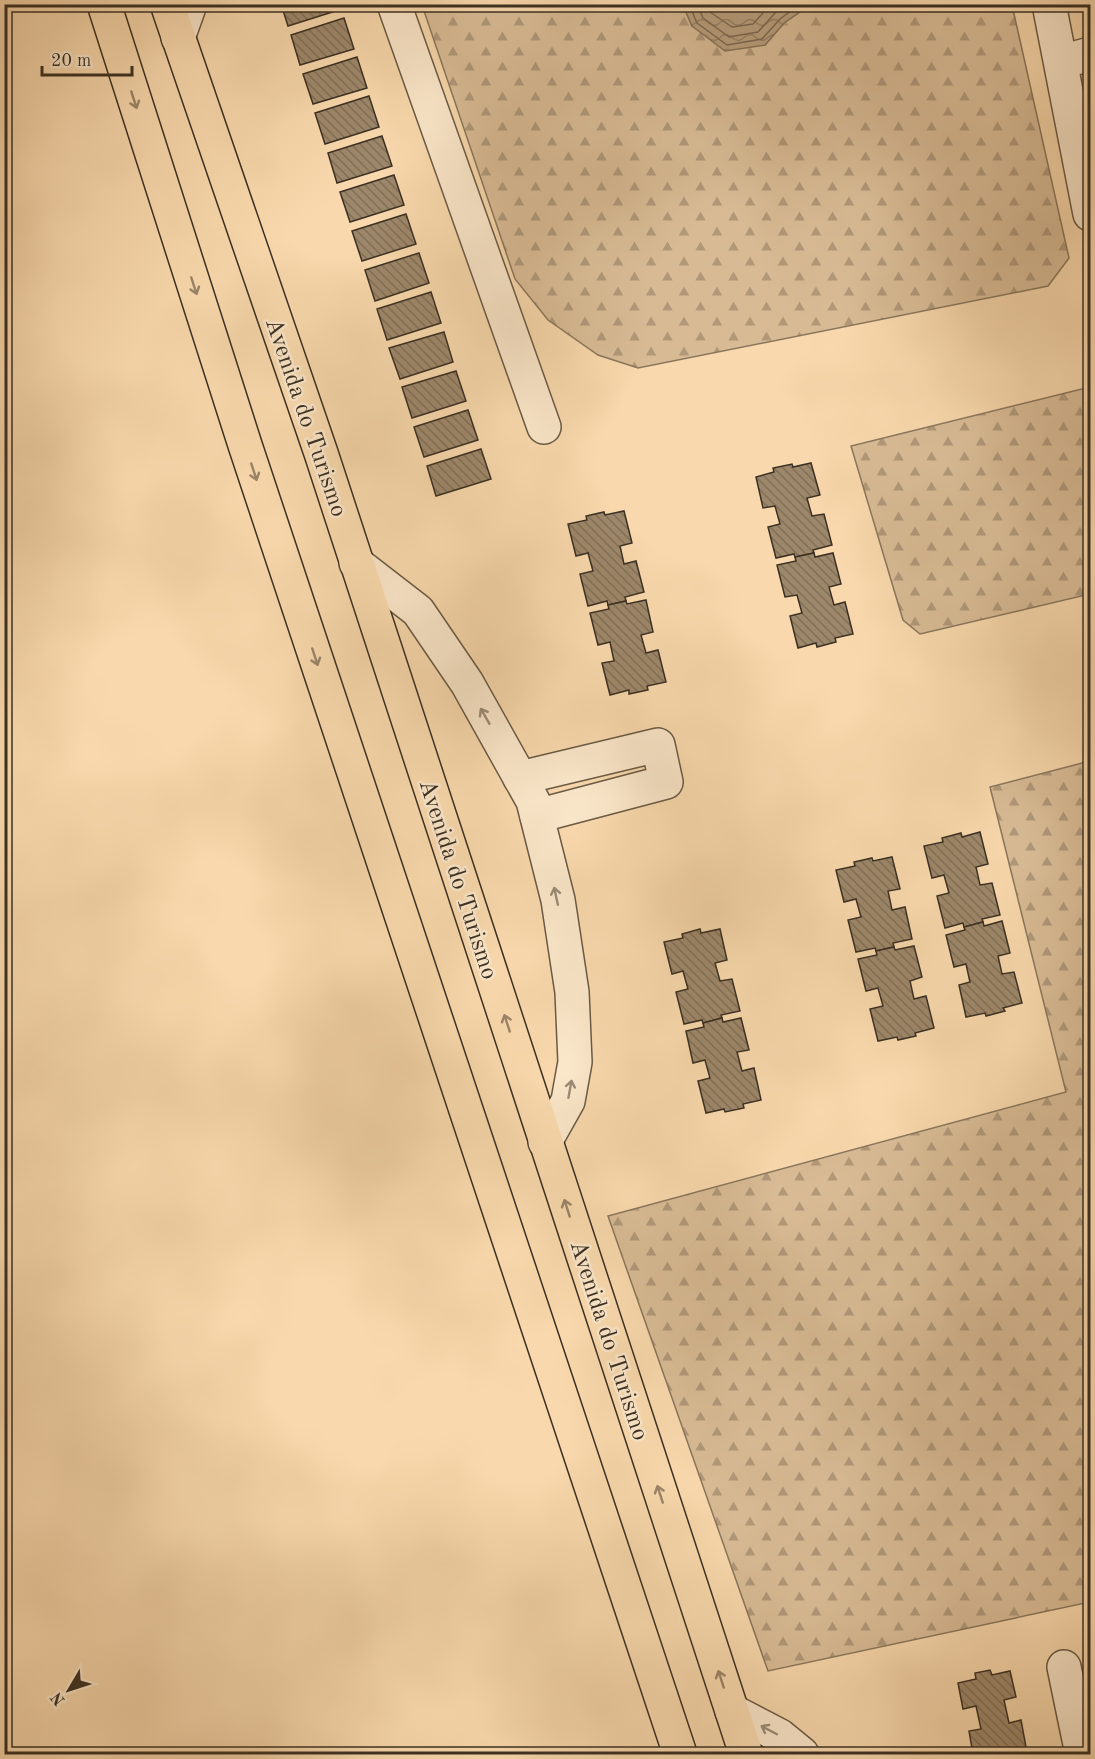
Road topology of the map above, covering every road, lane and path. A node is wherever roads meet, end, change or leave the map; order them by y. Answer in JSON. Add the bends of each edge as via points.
{"nodes":[{"id":1,"x":104,"y":4,"type":"edge"},
{"id":2,"x":167,"y":4,"type":"edge"},
{"id":3,"x":190,"y":4,"type":"edge"},
{"id":4,"x":394,"y":4,"type":"edge"},
{"id":5,"x":1049,"y":4,"type":"edge"},
{"id":6,"x":178,"y":38,"type":"junction"},
{"id":7,"x":1076,"y":58,"type":"edge"},
{"id":8,"x":1090,"y":214,"type":"edge"},
{"id":9,"x":544,"y":427,"type":"dead end"},
{"id":10,"x":356,"y":563,"type":"junction"},
{"id":11,"x":520,"y":778,"type":"junction"},
{"id":12,"x":537,"y":816,"type":"junction"},
{"id":13,"x":545,"y":1142,"type":"junction"},
{"id":14,"x":1064,"y":1667,"type":"dead end"},
{"id":15,"x":732,"y":1711,"type":"junction"},
{"id":16,"x":680,"y":1755,"type":"edge"},
{"id":17,"x":746,"y":1755,"type":"edge"},
{"id":18,"x":802,"y":1755,"type":"edge"},
{"id":19,"x":1082,"y":1755,"type":"edge"}],
"edges":[{"from":1,"to":16,"type":"highway","one_way":true,"via":[[245,445]]},
{"from":2,"to":6,"type":"highway","name":"Avenida do Turismo"},
{"from":3,"to":6,"type":"street"},
{"from":4,"to":9,"type":"street"},
{"from":5,"to":7,"type":"street"},
{"from":6,"to":10,"type":"highway","name":"Avenida do Turismo"},
{"from":7,"to":8,"type":"street"},
{"from":11,"to":10,"type":"street","one_way":true,"via":[[467,683],[418,611]]},
{"from":13,"to":10,"type":"highway","name":"Avenida do Turismo","one_way":true},
{"from":11,"to":12,"type":"street"},
{"from":11,"to":12,"type":"street","via":[[658,745],[666,782]]},
{"from":13,"to":12,"type":"street","one_way":true,"via":[[568,1101],[575,1062],[572,992],[558,900]]},
{"from":15,"to":13,"type":"highway","name":"Avenida do Turismo","one_way":true},
{"from":14,"to":19,"type":"street"},
{"from":15,"to":17,"type":"highway","name":"Avenida do Turismo"},
{"from":18,"to":15,"type":"street","one_way":true,"via":[[780,1736]]}]}
